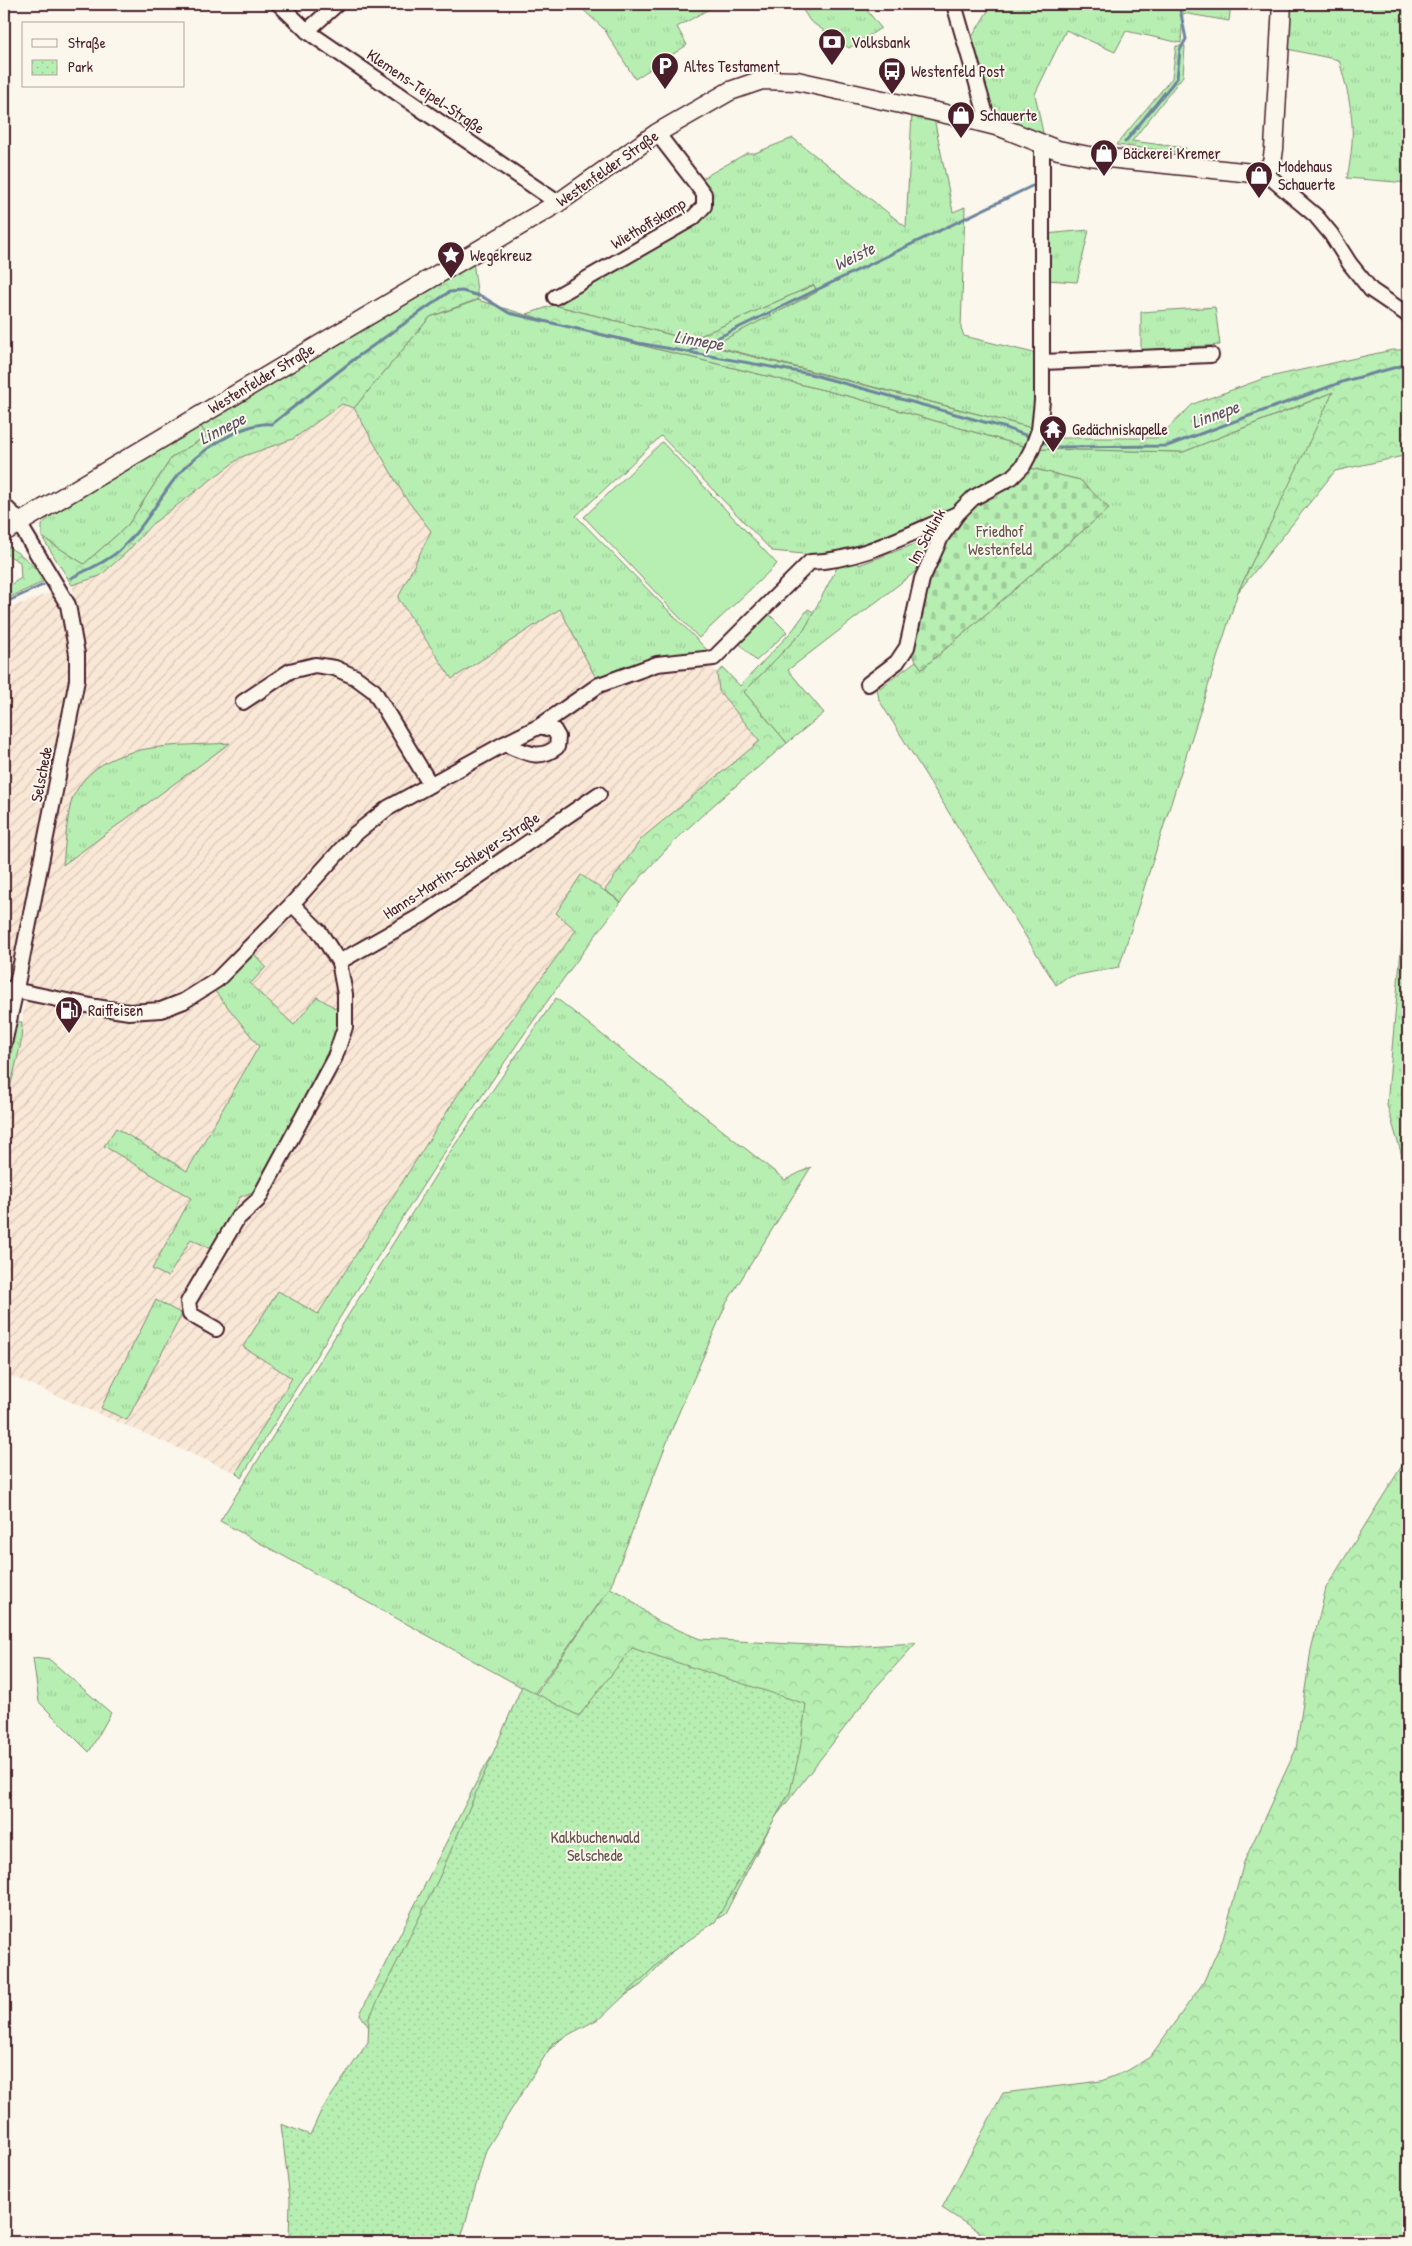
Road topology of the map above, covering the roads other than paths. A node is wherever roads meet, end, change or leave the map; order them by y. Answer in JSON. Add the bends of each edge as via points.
{"nodes":[{"id":1,"x":279,"y":4,"type":"edge"},
{"id":2,"x":337,"y":4,"type":"edge"},
{"id":3,"x":954,"y":4,"type":"edge"},
{"id":4,"x":1282,"y":4,"type":"edge"},
{"id":5,"x":307,"y":31,"type":"junction"},
{"id":6,"x":989,"y":125,"type":"junction"},
{"id":7,"x":657,"y":132,"type":"junction"},
{"id":8,"x":1042,"y":145,"type":"junction"},
{"id":9,"x":1268,"y":167,"type":"junction"},
{"id":10,"x":558,"y":203,"type":"junction"},
{"id":11,"x":555,"y":297,"type":"dead end"},
{"id":12,"x":1408,"y":315,"type":"edge"},
{"id":13,"x":1211,"y":355,"type":"dead end"},
{"id":14,"x":1043,"y":362,"type":"junction"},
{"id":15,"x":4,"y":506,"type":"edge"},
{"id":16,"x":957,"y":514,"type":"junction"},
{"id":17,"x":11,"y":528,"type":"edge"},
{"id":18,"x":868,"y":684,"type":"dead end"},
{"id":19,"x":243,"y":702,"type":"dead end"},
{"id":20,"x":540,"y":726,"type":"junction"},
{"id":21,"x":504,"y":744,"type":"junction"},
{"id":22,"x":430,"y":784,"type":"junction"},
{"id":23,"x":599,"y":794,"type":"dead end"},
{"id":24,"x":292,"y":904,"type":"junction"},
{"id":25,"x":339,"y":962,"type":"junction"},
{"id":26,"x":10,"y":989,"type":"edge"},
{"id":27,"x":4,"y":1043,"type":"edge"},
{"id":28,"x":216,"y":1329,"type":"dead end"}],
"edges":[{"from":1,"to":5,"type":"street","name":"Klemens-Teipel-Straße"},
{"from":2,"to":5,"type":"street"},
{"from":3,"to":6,"type":"street"},
{"from":4,"to":9,"type":"main road","via":[[1274,149]]},
{"from":5,"to":10,"type":"street","name":"Klemens-Teipel-Straße"},
{"from":6,"to":7,"type":"main road","name":"Westenfelder Straße","via":[[797,81],[762,80],[730,91]]},
{"from":6,"to":8,"type":"main road","name":"Westenfelder Straße"},
{"from":7,"to":10,"type":"main road","name":"Westenfelder Straße"},
{"from":7,"to":11,"type":"street","name":"Wiethoffskamp","via":[[704,194],[704,206],[693,218]]},
{"from":8,"to":9,"type":"main road","name":"Westenfelder Straße","via":[[1089,156],[1252,173]]},
{"from":8,"to":14,"type":"street","name":"Im Schlink"},
{"from":9,"to":12,"type":"street","via":[[1316,216],[1372,290]]},
{"from":10,"to":17,"type":"main road","name":"Westenfelder Straße"},
{"from":13,"to":14,"type":"street"},
{"from":14,"to":16,"type":"street","name":"Im Schlink","via":[[1038,430],[1023,466],[1012,477],[978,495]]},
{"from":15,"to":17,"type":"street","name":"Selschede","via":[[14,515]]},
{"from":16,"to":18,"type":"street","name":"Im Schlink","via":[[941,537],[922,579],[907,647],[897,662]]},
{"from":16,"to":20,"type":"street","via":[[855,556],[810,562],[714,658],[657,664],[599,685]]},
{"from":17,"to":26,"type":"street","name":"Selschede","via":[[52,575],[68,605],[77,654],[77,680]]},
{"from":19,"to":22,"type":"street","via":[[290,671],[315,665],[335,668],[374,691]]},
{"from":20,"to":21,"type":"street"},
{"from":20,"to":21,"type":"street","via":[[554,730],[558,737],[557,746],[548,754],[536,755]]},
{"from":21,"to":22,"type":"street"},
{"from":22,"to":24,"type":"street","via":[[388,808],[355,834]]},
{"from":23,"to":25,"type":"street","name":"Hanns-Martin-Schleyer-Straße","via":[[422,914]]},
{"from":24,"to":25,"type":"street","via":[[318,931]]},
{"from":24,"to":26,"type":"street","via":[[218,980],[184,1001],[161,1010],[129,1012]]},
{"from":25,"to":28,"type":"street","via":[[345,994],[344,1027],[335,1057],[258,1200],[237,1219],[188,1302],[190,1314]]},
{"from":26,"to":27,"type":"street","name":"Selschede"}]}
